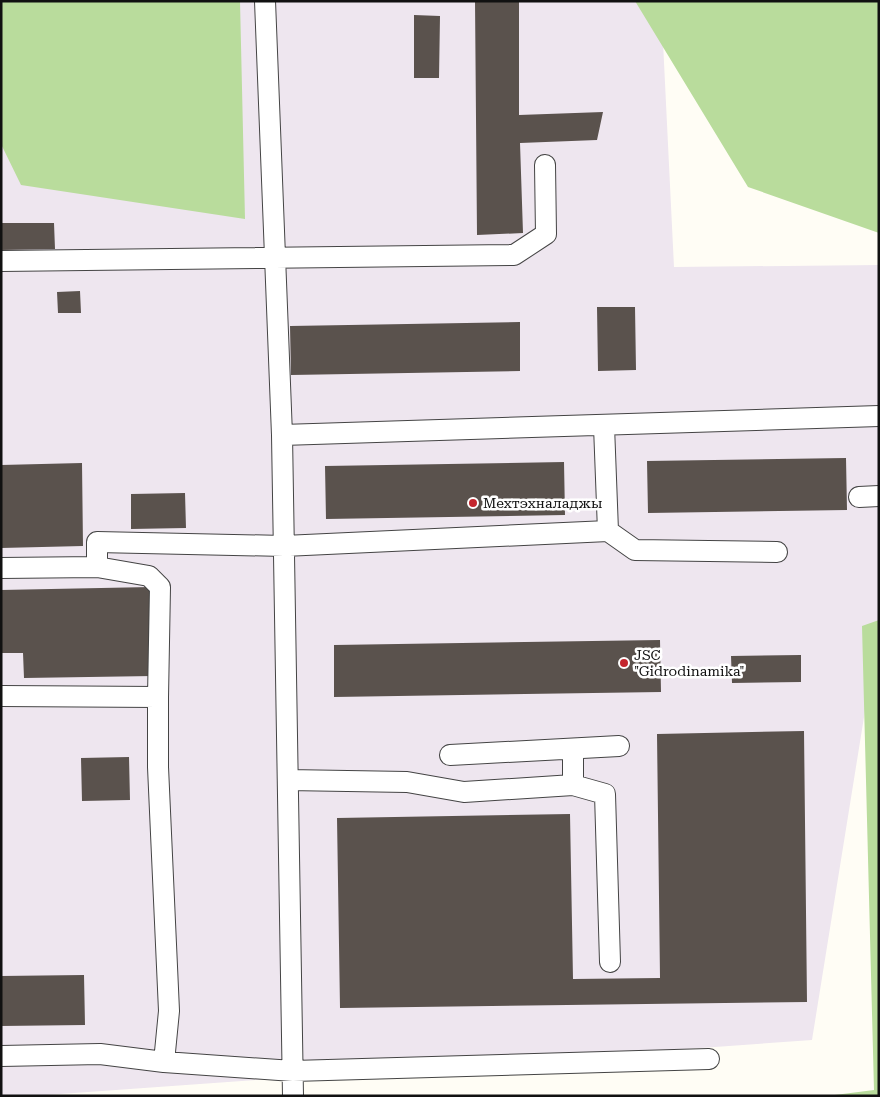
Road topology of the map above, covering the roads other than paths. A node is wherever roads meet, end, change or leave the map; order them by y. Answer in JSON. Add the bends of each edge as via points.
{"nodes":[{"id":1,"x":265,"y":1,"type":"edge"},
{"id":2,"x":544,"y":165,"type":"dead end"},
{"id":3,"x":274,"y":257,"type":"junction"},
{"id":4,"x":1,"y":261,"type":"edge"},
{"id":5,"x":879,"y":416,"type":"edge"},
{"id":6,"x":604,"y":426,"type":"junction"},
{"id":7,"x":282,"y":435,"type":"junction"},
{"id":8,"x":879,"y":496,"type":"edge"},
{"id":9,"x":859,"y":497,"type":"dead end"},
{"id":10,"x":608,"y":531,"type":"junction"},
{"id":11,"x":284,"y":546,"type":"junction"},
{"id":12,"x":777,"y":552,"type":"dead end"},
{"id":13,"x":1,"y":568,"type":"edge"},
{"id":14,"x":97,"y":568,"type":"junction"},
{"id":15,"x":1,"y":696,"type":"edge"},
{"id":16,"x":158,"y":698,"type":"junction"},
{"id":17,"x":619,"y":746,"type":"dead end"},
{"id":18,"x":573,"y":750,"type":"junction"},
{"id":19,"x":450,"y":755,"type":"dead end"},
{"id":20,"x":288,"y":780,"type":"junction"},
{"id":21,"x":574,"y":785,"type":"junction"},
{"id":22,"x":610,"y":962,"type":"dead end"},
{"id":23,"x":1,"y":1056,"type":"edge"},
{"id":24,"x":709,"y":1059,"type":"dead end"},
{"id":25,"x":164,"y":1062,"type":"junction"},
{"id":26,"x":293,"y":1072,"type":"junction"},
{"id":27,"x":293,"y":1096,"type":"edge"}],
"edges":[{"from":1,"to":3,"type":"street"},
{"from":2,"to":3,"type":"street","via":[[546,234],[514,255]]},
{"from":3,"to":4,"type":"street"},
{"from":3,"to":7,"type":"street"},
{"from":5,"to":6,"type":"street"},
{"from":6,"to":7,"type":"street"},
{"from":6,"to":10,"type":"street"},
{"from":7,"to":11,"type":"street"},
{"from":8,"to":9,"type":"street"},
{"from":10,"to":11,"type":"street"},
{"from":10,"to":12,"type":"street","via":[[635,550]]},
{"from":11,"to":14,"type":"street","via":[[97,542]]},
{"from":11,"to":20,"type":"street"},
{"from":13,"to":14,"type":"street"},
{"from":14,"to":16,"type":"street","via":[[149,576],[160,587]]},
{"from":15,"to":16,"type":"street"},
{"from":16,"to":25,"type":"street","via":[[169,1011]]},
{"from":17,"to":18,"type":"street"},
{"from":18,"to":19,"type":"street"},
{"from":18,"to":21,"type":"street"},
{"from":20,"to":21,"type":"street","via":[[407,782],[464,792]]},
{"from":20,"to":26,"type":"street"},
{"from":21,"to":22,"type":"street","via":[[605,794]]},
{"from":23,"to":25,"type":"street","via":[[100,1054]]},
{"from":24,"to":26,"type":"street"},
{"from":25,"to":26,"type":"street"},
{"from":26,"to":27,"type":"street"}]}
